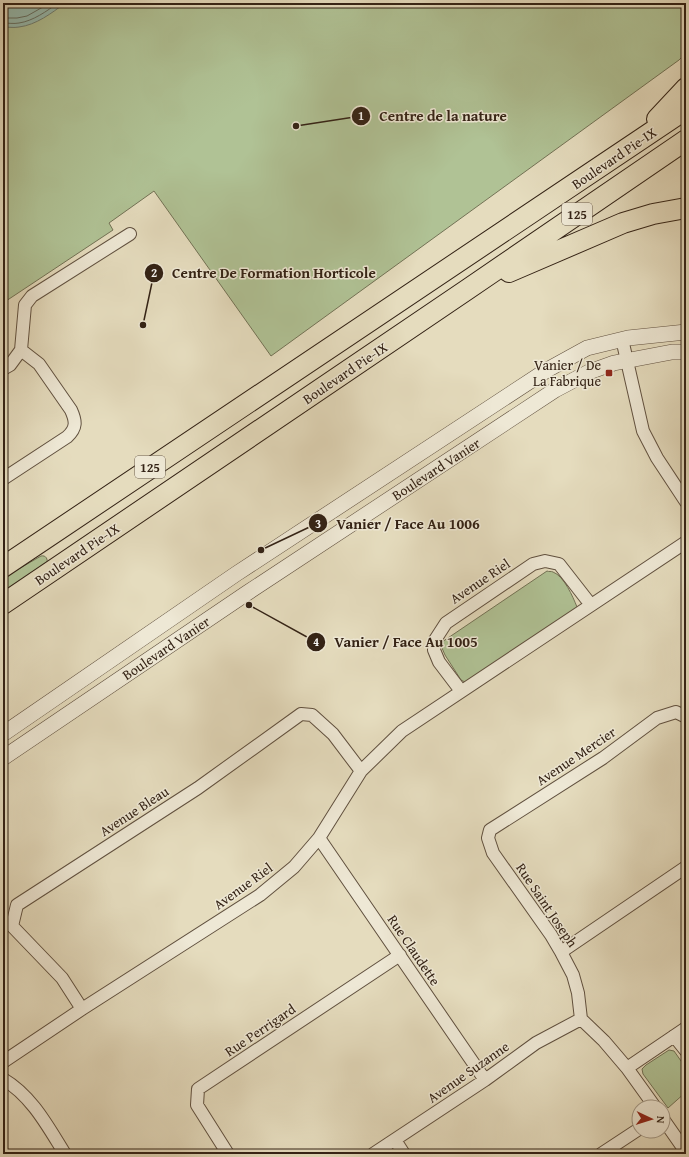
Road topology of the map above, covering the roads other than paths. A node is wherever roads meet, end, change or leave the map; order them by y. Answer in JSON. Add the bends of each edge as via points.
{"nodes":[{"id":1,"x":686,"y":88,"type":"edge"},
{"id":2,"x":686,"y":109,"type":"edge"},
{"id":3,"x":686,"y":140,"type":"edge"},
{"id":4,"x":629,"y":148,"type":"junction"},
{"id":5,"x":686,"y":208,"type":"edge"},
{"id":6,"x":130,"y":234,"type":"dead end"},
{"id":7,"x":468,"y":289,"type":"junction"},
{"id":8,"x":686,"y":332,"type":"edge"},
{"id":9,"x":622,"y":339,"type":"junction"},
{"id":10,"x":21,"y":350,"type":"junction"},
{"id":11,"x":686,"y":352,"type":"edge"},
{"id":12,"x":627,"y":361,"type":"junction"},
{"id":13,"x":3,"y":370,"type":"edge"},
{"id":14,"x":3,"y":479,"type":"edge"},
{"id":15,"x":686,"y":502,"type":"edge"},
{"id":16,"x":686,"y":542,"type":"edge"},
{"id":17,"x":3,"y":566,"type":"edge"},
{"id":18,"x":3,"y":604,"type":"edge"},
{"id":19,"x":592,"y":605,"type":"junction"},
{"id":20,"x":461,"y":691,"type":"junction"},
{"id":21,"x":686,"y":717,"type":"edge"},
{"id":22,"x":3,"y":734,"type":"edge"},
{"id":23,"x":3,"y":758,"type":"edge"},
{"id":24,"x":361,"y":771,"type":"junction"},
{"id":25,"x":319,"y":838,"type":"junction"},
{"id":26,"x":488,"y":838,"type":"joint"},
{"id":27,"x":686,"y":867,"type":"edge"},
{"id":28,"x":561,"y":952,"type":"junction"},
{"id":29,"x":400,"y":955,"type":"junction"},
{"id":30,"x":82,"y":1009,"type":"junction"},
{"id":31,"x":580,"y":1019,"type":"junction"},
{"id":32,"x":686,"y":1028,"type":"edge"},
{"id":33,"x":674,"y":1036,"type":"junction"},
{"id":34,"x":686,"y":1051,"type":"edge"},
{"id":35,"x":3,"y":1062,"type":"edge"},
{"id":36,"x":627,"y":1068,"type":"junction"},
{"id":37,"x":3,"y":1079,"type":"edge"},
{"id":38,"x":485,"y":1080,"type":"junction"},
{"id":39,"x":649,"y":1099,"type":"edge"},
{"id":40,"x":671,"y":1130,"type":"edge"},
{"id":41,"x":631,"y":1134,"type":"edge"},
{"id":42,"x":395,"y":1140,"type":"junction"},
{"id":43,"x":686,"y":1152,"type":"edge"},
{"id":44,"x":66,"y":1154,"type":"edge"},
{"id":45,"x":228,"y":1154,"type":"edge"},
{"id":46,"x":374,"y":1154,"type":"edge"},
{"id":47,"x":404,"y":1154,"type":"edge"},
{"id":48,"x":601,"y":1154,"type":"edge"}],
"edges":[{"from":1,"to":4,"type":"highway"},
{"from":2,"to":4,"type":"highway","name":"Boulevard Pie-IX","number":"125"},
{"from":3,"to":7,"type":"highway","name":"Boulevard Pie-IX","number":"125"},
{"from":4,"to":17,"type":"highway","name":"Boulevard Pie-IX","number":"125"},
{"from":5,"to":7,"type":"highway","via":[[653,214],[610,228]]},
{"from":6,"to":10,"type":"street","via":[[32,296],[25,305]]},
{"from":7,"to":18,"type":"highway","name":"Boulevard Pie-IX","number":"125"},
{"from":8,"to":9,"type":"street","name":"Boulevard Vanier"},
{"from":9,"to":12,"type":"street"},
{"from":9,"to":22,"type":"street","name":"Boulevard Vanier","via":[[587,348],[547,370],[236,574]]},
{"from":10,"to":13,"type":"street"},
{"from":10,"to":14,"type":"street","via":[[39,364],[71,410],[75,425],[66,437]]},
{"from":11,"to":12,"type":"street","name":"Boulevard Vanier","via":[[672,352]]},
{"from":12,"to":15,"type":"street","via":[[643,431],[657,458]]},
{"from":12,"to":23,"type":"street","name":"Boulevard Vanier","via":[[589,372],[555,390]]},
{"from":16,"to":19,"type":"street","name":"Avenue Riel"},
{"from":19,"to":20,"type":"street","name":"Avenue Riel"},
{"from":19,"to":20,"type":"street","name":"Avenue Riel","via":[[559,564],[545,561],[533,564],[446,623],[435,640],[434,650],[439,662]]},
{"from":20,"to":24,"type":"street","name":"Avenue Riel","via":[[402,731]]},
{"from":21,"to":26,"type":"street","name":"Avenue Mercier","via":[[676,712],[657,718],[603,758],[490,830]]},
{"from":24,"to":25,"type":"street","name":"Avenue Riel"},
{"from":24,"to":30,"type":"street","name":"Avenue Bleau","via":[[333,734],[312,715],[301,714],[198,788],[17,905],[12,926],[62,978]]},
{"from":25,"to":29,"type":"street","name":"Rue Claudette"},
{"from":25,"to":30,"type":"street","name":"Avenue Riel","via":[[294,867],[260,895]]},
{"from":26,"to":28,"type":"street","name":"Rue Saint Joseph","via":[[493,853],[552,935]]},
{"from":27,"to":28,"type":"street"},
{"from":28,"to":31,"type":"street","name":"Rue Saint Joseph","via":[[578,993]]},
{"from":29,"to":38,"type":"street","name":"Rue Claudette"},
{"from":29,"to":45,"type":"street","name":"Rue Perrigard","via":[[198,1089],[197,1105]]},
{"from":30,"to":35,"type":"street","name":"Avenue Riel"},
{"from":31,"to":36,"type":"street","via":[[604,1041]]},
{"from":31,"to":38,"type":"street","name":"Avenue Suzanne","via":[[536,1043]]},
{"from":32,"to":33,"type":"street"},
{"from":33,"to":34,"type":"street"},
{"from":33,"to":36,"type":"street"},
{"from":36,"to":39,"type":"street"},
{"from":37,"to":44,"type":"street","via":[[23,1094]]},
{"from":38,"to":42,"type":"street","name":"Avenue Suzanne"},
{"from":40,"to":43,"type":"street"},
{"from":41,"to":48,"type":"street"},
{"from":42,"to":46,"type":"street","name":"Avenue Suzanne"},
{"from":42,"to":47,"type":"street"}]}
